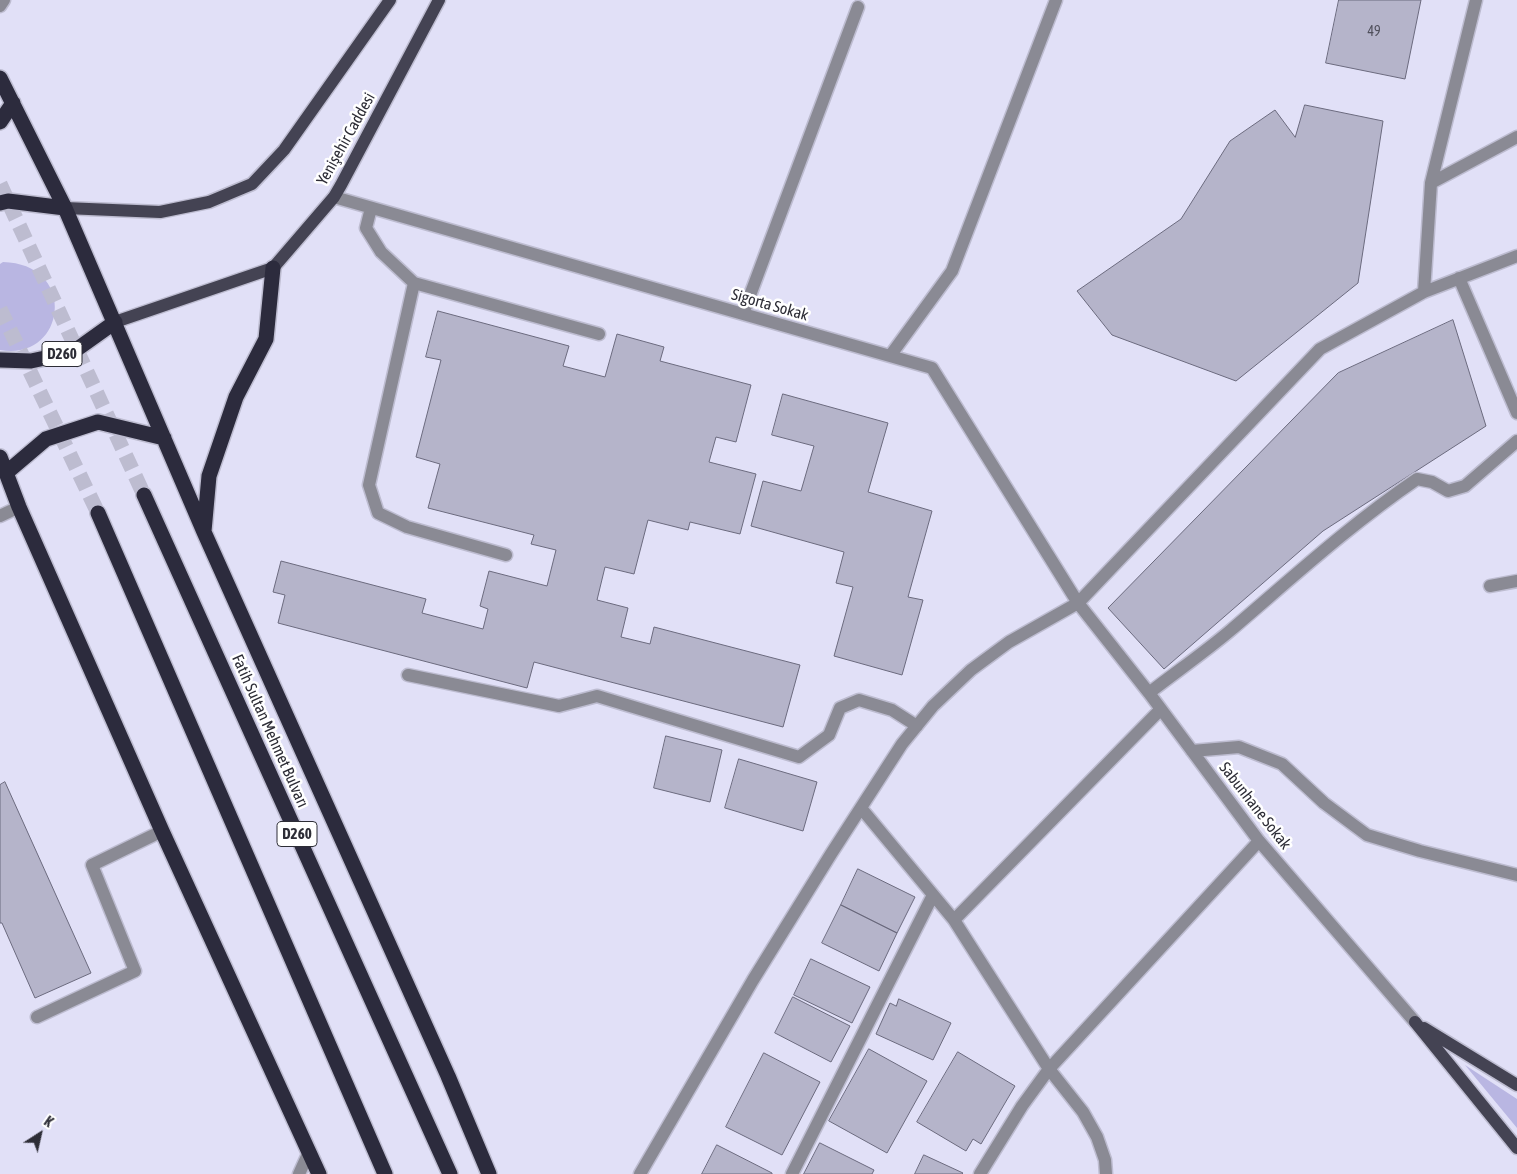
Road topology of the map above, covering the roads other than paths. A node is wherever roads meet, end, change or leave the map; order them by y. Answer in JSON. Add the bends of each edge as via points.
{"nodes":[{"id":1,"x":4,"y":0,"type":"edge"},
{"id":2,"x":390,"y":0,"type":"edge"},
{"id":3,"x":439,"y":0,"type":"edge"},
{"id":4,"x":1056,"y":0,"type":"edge"},
{"id":5,"x":1476,"y":0,"type":"edge"},
{"id":6,"x":0,"y":6,"type":"edge"},
{"id":7,"x":858,"y":7,"type":"dead end"},
{"id":8,"x":0,"y":78,"type":"edge"},
{"id":9,"x":13,"y":103,"type":"junction"},
{"id":10,"x":0,"y":122,"type":"edge"},
{"id":11,"x":1517,"y":137,"type":"edge"},
{"id":12,"x":1431,"y":183,"type":"junction"},
{"id":13,"x":334,"y":197,"type":"junction"},
{"id":14,"x":0,"y":203,"type":"edge"},
{"id":15,"x":65,"y":208,"type":"junction"},
{"id":16,"x":372,"y":208,"type":"junction"},
{"id":17,"x":1517,"y":256,"type":"edge"},
{"id":18,"x":273,"y":268,"type":"junction"},
{"id":19,"x":1459,"y":278,"type":"junction"},
{"id":20,"x":414,"y":283,"type":"junction"},
{"id":21,"x":1424,"y":292,"type":"junction"},
{"id":22,"x":743,"y":314,"type":"junction"},
{"id":23,"x":115,"y":322,"type":"junction"},
{"id":24,"x":599,"y":334,"type":"dead end"},
{"id":25,"x":890,"y":356,"type":"junction"},
{"id":26,"x":0,"y":360,"type":"edge"},
{"id":27,"x":1517,"y":413,"type":"edge"},
{"id":28,"x":164,"y":438,"type":"junction"},
{"id":29,"x":1517,"y":441,"type":"edge"},
{"id":30,"x":0,"y":457,"type":"edge"},
{"id":31,"x":6,"y":473,"type":"junction"},
{"id":32,"x":0,"y":489,"type":"edge"},
{"id":33,"x":144,"y":495,"type":"tunnel mouth"},
{"id":34,"x":19,"y":507,"type":"junction"},
{"id":35,"x":98,"y":513,"type":"tunnel mouth"},
{"id":36,"x":0,"y":516,"type":"edge"},
{"id":37,"x":204,"y":532,"type":"junction"},
{"id":38,"x":506,"y":555,"type":"dead end"},
{"id":39,"x":1517,"y":581,"type":"edge"},
{"id":40,"x":1490,"y":586,"type":"dead end"},
{"id":41,"x":1078,"y":603,"type":"junction"},
{"id":42,"x":408,"y":675,"type":"dead end"},
{"id":43,"x":1149,"y":693,"type":"junction"},
{"id":44,"x":1161,"y":709,"type":"junction"},
{"id":45,"x":917,"y":726,"type":"junction"},
{"id":46,"x":1192,"y":751,"type":"junction"},
{"id":47,"x":861,"y":808,"type":"junction"},
{"id":48,"x":162,"y":831,"type":"junction"},
{"id":49,"x":1260,"y":841,"type":"junction"},
{"id":50,"x":1517,"y":875,"type":"edge"},
{"id":51,"x":933,"y":895,"type":"junction"},
{"id":52,"x":954,"y":920,"type":"junction"},
{"id":53,"x":37,"y":1017,"type":"dead end"},
{"id":54,"x":1416,"y":1022,"type":"junction"},
{"id":55,"x":1050,"y":1069,"type":"junction"},
{"id":56,"x":1517,"y":1085,"type":"edge"},
{"id":57,"x":1517,"y":1148,"type":"edge"},
{"id":58,"x":309,"y":1152,"type":"junction"},
{"id":59,"x":299,"y":1174,"type":"edge"},
{"id":60,"x":319,"y":1174,"type":"edge"},
{"id":61,"x":384,"y":1174,"type":"edge"},
{"id":62,"x":450,"y":1174,"type":"edge"},
{"id":63,"x":489,"y":1174,"type":"edge"},
{"id":64,"x":640,"y":1174,"type":"edge"},
{"id":65,"x":792,"y":1174,"type":"edge"},
{"id":66,"x":980,"y":1174,"type":"edge"},
{"id":67,"x":1106,"y":1174,"type":"edge"}],
"edges":[{"from":1,"to":6,"type":"street"},
{"from":2,"to":15,"type":"main road","via":[[284,150],[252,184],[209,202],[160,212]]},
{"from":3,"to":13,"type":"main road","name":"Yenişehir Caddesi"},
{"from":4,"to":25,"type":"street","via":[[952,271]]},
{"from":5,"to":12,"type":"street"},
{"from":7,"to":22,"type":"street"},
{"from":8,"to":9,"type":"highway"},
{"from":9,"to":10,"type":"highway"},
{"from":9,"to":15,"type":"highway"},
{"from":11,"to":12,"type":"street"},
{"from":12,"to":21,"type":"street"},
{"from":13,"to":16,"type":"street","name":"Sigorta Sokak"},
{"from":13,"to":18,"type":"main road","name":"Yenişehir Caddesi"},
{"from":14,"to":15,"type":"highway","via":[[8,201]]},
{"from":15,"to":23,"type":"highway"},
{"from":16,"to":20,"type":"street","via":[[366,228],[381,252]]},
{"from":16,"to":22,"type":"street","name":"Sigorta Sokak"},
{"from":17,"to":19,"type":"street"},
{"from":18,"to":23,"type":"main road"},
{"from":18,"to":37,"type":"highway","via":[[266,339],[236,397],[209,476]]},
{"from":19,"to":21,"type":"street"},
{"from":19,"to":27,"type":"street"},
{"from":20,"to":24,"type":"street"},
{"from":20,"to":38,"type":"street","via":[[369,485],[378,513],[407,527]]},
{"from":21,"to":41,"type":"street","via":[[1320,349]]},
{"from":22,"to":25,"type":"street","name":"Sigorta Sokak"},
{"from":23,"to":26,"type":"highway","number":"D260","via":[[73,352],[31,361]]},
{"from":23,"to":28,"type":"highway"},
{"from":25,"to":41,"type":"street","name":"Sigorta Sokak","via":[[932,368]]},
{"from":28,"to":31,"type":"highway","via":[[98,422],[46,439]]},
{"from":28,"to":37,"type":"highway"},
{"from":29,"to":43,"type":"street","via":[[1465,486],[1448,491],[1417,478],[1318,554],[1229,632]]},
{"from":30,"to":31,"type":"highway"},
{"from":31,"to":34,"type":"highway"},
{"from":32,"to":34,"type":"highway"},
{"from":33,"to":62,"type":"highway","name":"Fatih Sultan Mehmet Bulvarı","number":"D260"},
{"from":34,"to":36,"type":"street"},
{"from":34,"to":48,"type":"highway"},
{"from":35,"to":61,"type":"highway"},
{"from":37,"to":63,"type":"highway","via":[[444,1066]]},
{"from":39,"to":40,"type":"street"},
{"from":41,"to":43,"type":"street","name":"Sabunhane Sokak"},
{"from":41,"to":45,"type":"street","via":[[1009,642],[971,670]]},
{"from":42,"to":45,"type":"street","via":[[559,706],[597,696],[799,757],[829,735],[840,708],[858,700],[892,710]]},
{"from":43,"to":44,"type":"street","name":"Sabunhane Sokak"},
{"from":44,"to":46,"type":"street","name":"Sabunhane Sokak"},
{"from":44,"to":52,"type":"street"},
{"from":45,"to":47,"type":"street"},
{"from":46,"to":49,"type":"street","name":"Sabunhane Sokak"},
{"from":46,"to":50,"type":"street","via":[[1239,747],[1282,764],[1324,803],[1367,835]]},
{"from":47,"to":51,"type":"street"},
{"from":47,"to":64,"type":"street","via":[[753,980]]},
{"from":48,"to":53,"type":"street","via":[[92,866],[135,970]]},
{"from":48,"to":58,"type":"highway"},
{"from":49,"to":54,"type":"street","name":"Sabunhane Sokak"},
{"from":49,"to":55,"type":"street"},
{"from":51,"to":52,"type":"street"},
{"from":51,"to":65,"type":"street"},
{"from":52,"to":55,"type":"street"},
{"from":54,"to":56,"type":"main road"},
{"from":54,"to":57,"type":"main road"},
{"from":55,"to":66,"type":"street","via":[[1022,1106]]},
{"from":55,"to":67,"type":"street","via":[[1083,1112],[1097,1137]]},
{"from":58,"to":59,"type":"street"},
{"from":58,"to":60,"type":"highway"}]}
